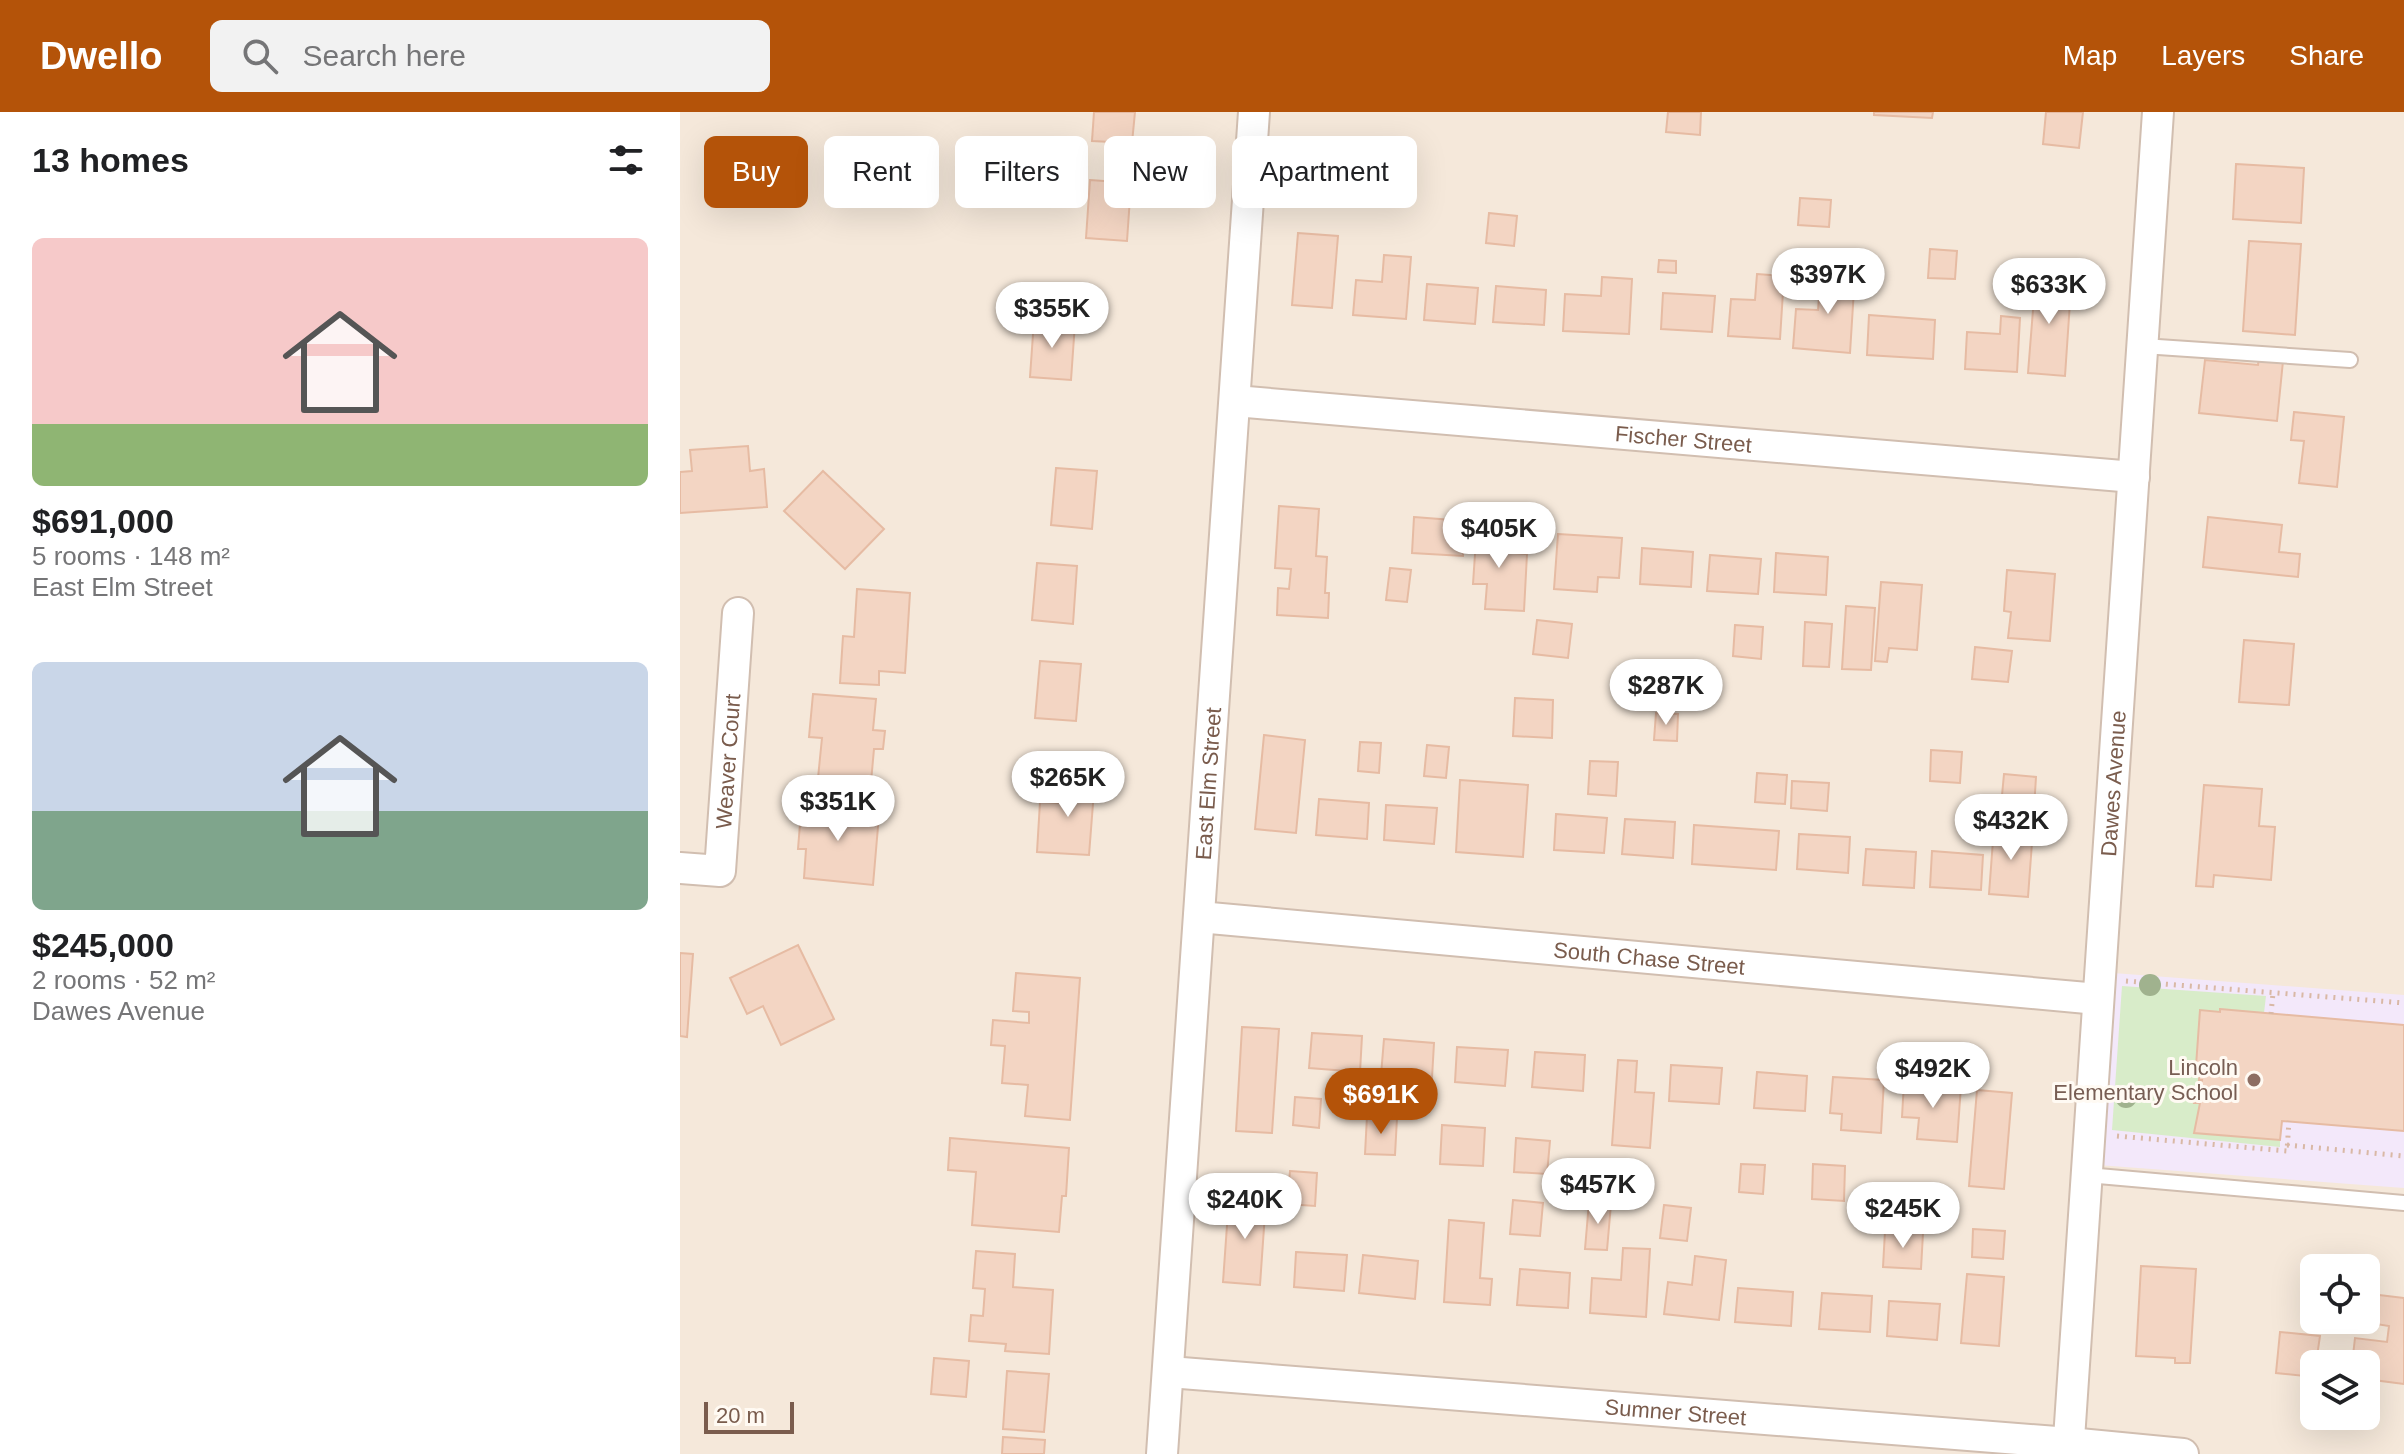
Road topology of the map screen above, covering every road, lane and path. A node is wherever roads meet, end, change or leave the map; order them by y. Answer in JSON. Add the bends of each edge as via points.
{"nodes":[{"id":1,"x":1254,"y":112,"type":"edge"},
{"id":2,"x":2158,"y":112,"type":"edge"},
{"id":3,"x":2143,"y":346,"type":"junction"},
{"id":4,"x":2350,"y":360,"type":"dead end"},
{"id":5,"x":1235,"y":401,"type":"junction"},
{"id":6,"x":2134,"y":477,"type":"junction"},
{"id":7,"x":738,"y":613,"type":"dead end"},
{"id":8,"x":680,"y":868,"type":"edge"},
{"id":9,"x":1199,"y":917,"type":"junction"},
{"id":10,"x":2108,"y":990,"type":"junction"},
{"id":11,"x":2273,"y":993,"type":"junction"},
{"id":12,"x":2404,"y":1003,"type":"edge"},
{"id":13,"x":2271,"y":1014,"type":"dead end"},
{"id":14,"x":2289,"y":1121,"type":"dead end"},
{"id":15,"x":2106,"y":1136,"type":"dead end"},
{"id":16,"x":2287,"y":1145,"type":"junction"},
{"id":17,"x":2404,"y":1156,"type":"edge"},
{"id":18,"x":2087,"y":1175,"type":"junction"},
{"id":19,"x":2404,"y":1203,"type":"edge"},
{"id":20,"x":1169,"y":1372,"type":"junction"},
{"id":21,"x":2068,"y":1448,"type":"edge"},
{"id":22,"x":1162,"y":1454,"type":"edge"},
{"id":23,"x":2183,"y":1454,"type":"edge"}],
"edges":[{"from":1,"to":5,"type":"street","name":"East Elm Street"},
{"from":2,"to":3,"type":"street","name":"Dawes Avenue"},
{"from":3,"to":4,"type":"lane"},
{"from":3,"to":6,"type":"street","name":"Dawes Avenue"},
{"from":5,"to":6,"type":"street","name":"Fischer Street"},
{"from":5,"to":9,"type":"street","name":"East Elm Street"},
{"from":6,"to":10,"type":"street","name":"Dawes Avenue"},
{"from":7,"to":8,"type":"street","name":"Weaver Court","via":[[720,871]]},
{"from":9,"to":10,"type":"street","name":"South Chase Street"},
{"from":9,"to":20,"type":"street","name":"East Elm Street"},
{"from":10,"to":11,"type":"path"},
{"from":10,"to":18,"type":"street","name":"Dawes Avenue"},
{"from":11,"to":12,"type":"path"},
{"from":11,"to":13,"type":"path"},
{"from":14,"to":16,"type":"path"},
{"from":15,"to":16,"type":"path","via":[[2287,1151]]},
{"from":16,"to":17,"type":"path"},
{"from":18,"to":19,"type":"lane"},
{"from":18,"to":21,"type":"street","name":"Dawes Avenue"},
{"from":20,"to":21,"type":"street","name":"Sumner Street"},
{"from":20,"to":22,"type":"street","name":"East Elm Street"},
{"from":21,"to":23,"type":"street","name":"Sumner Street"}]}
